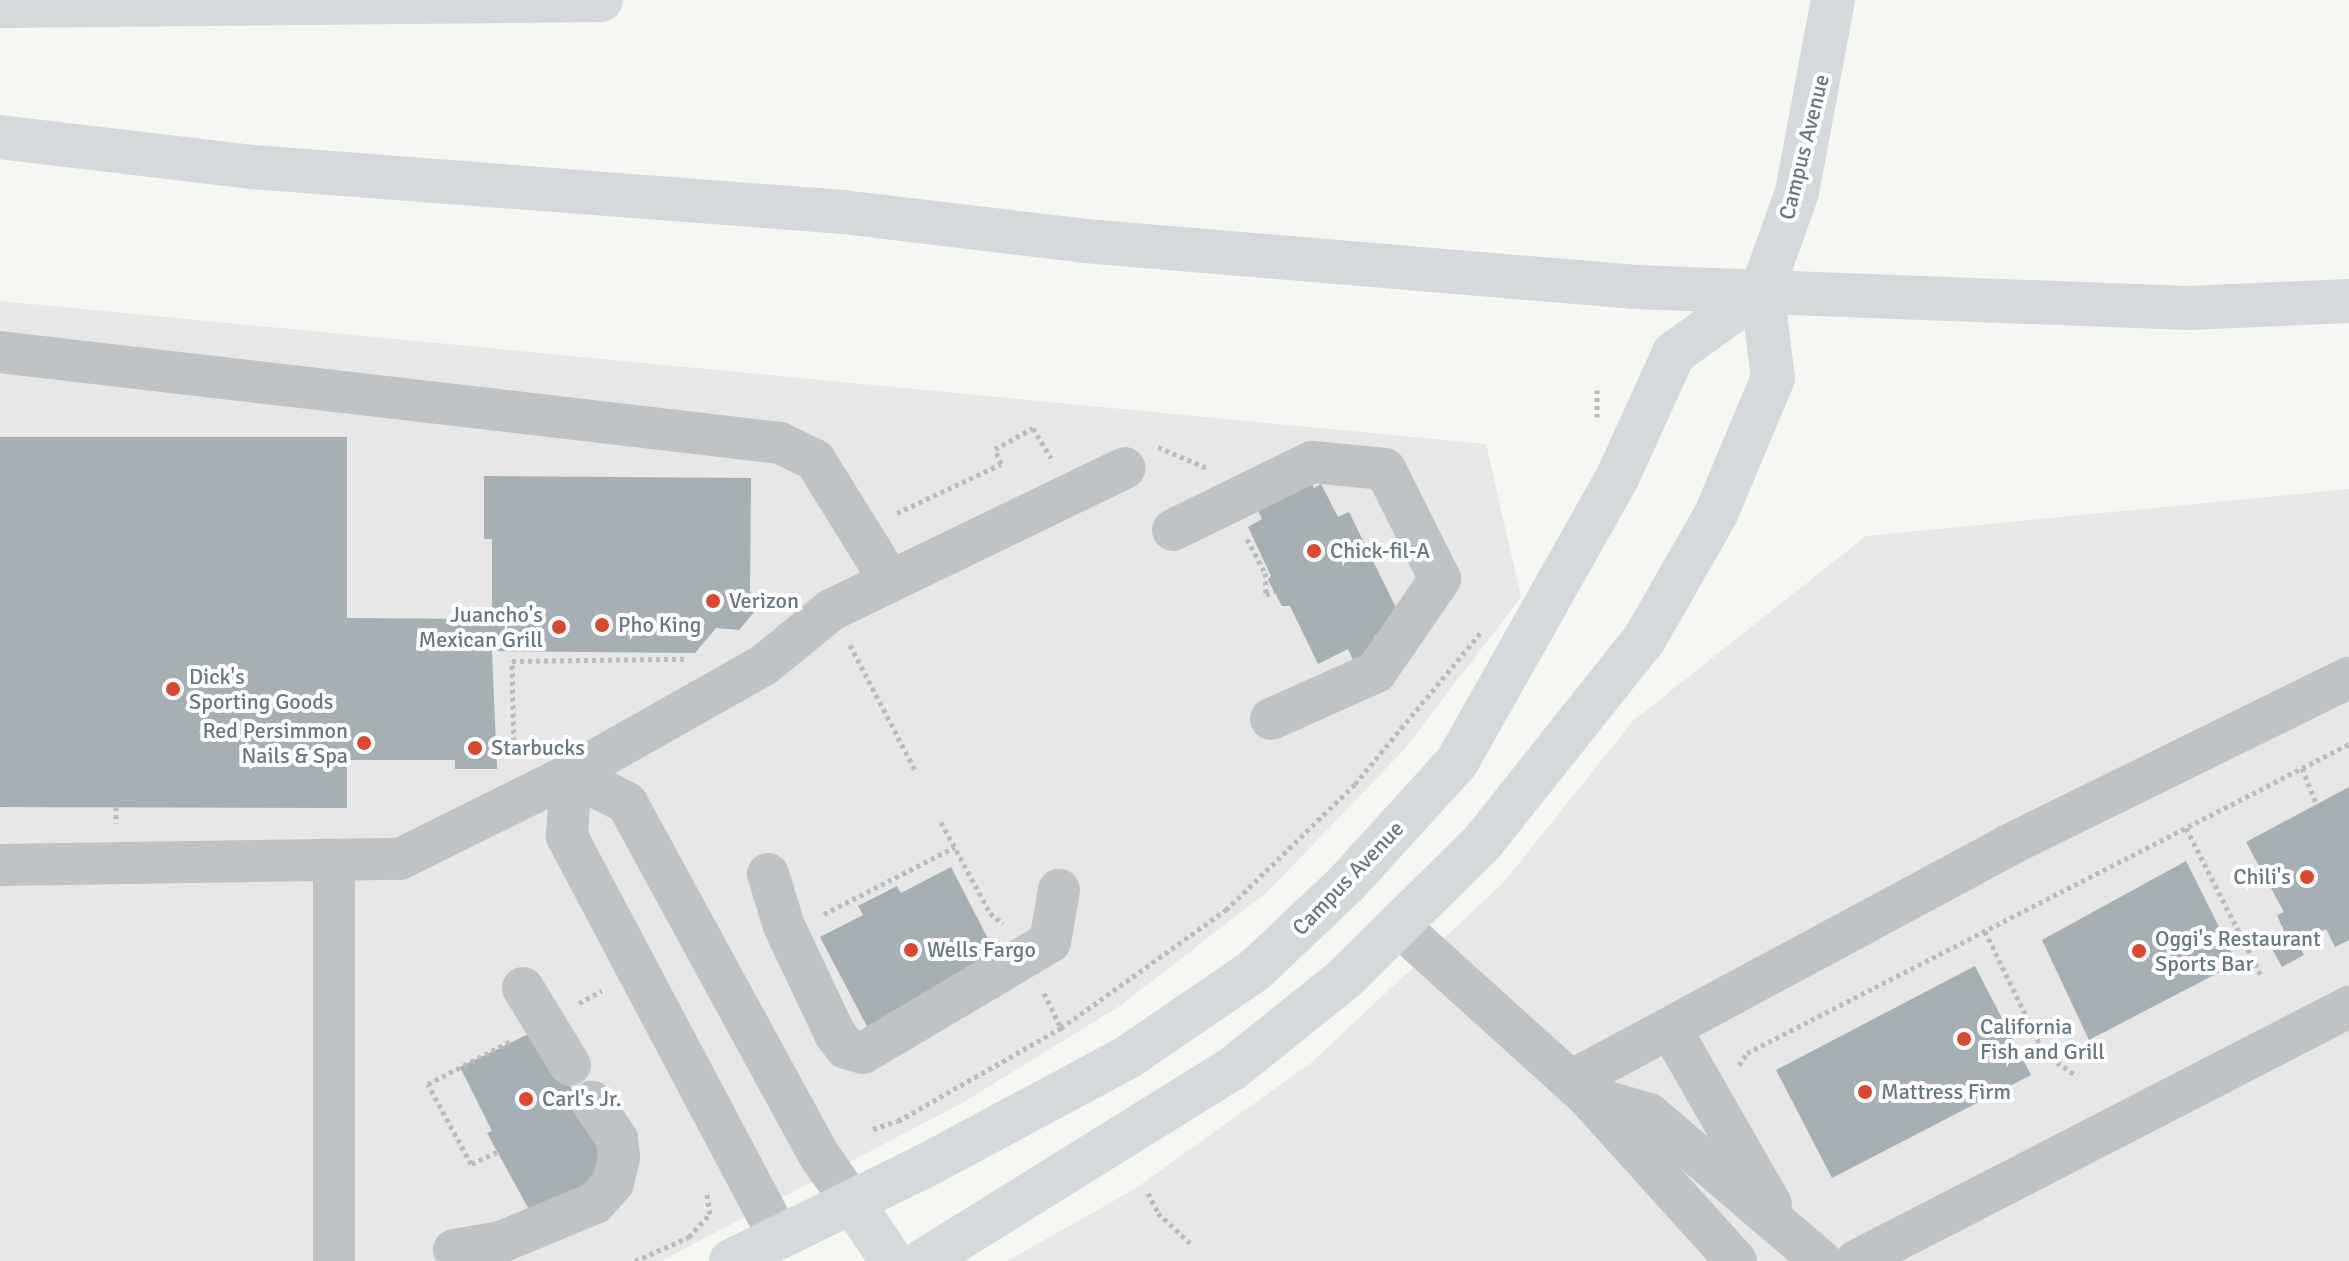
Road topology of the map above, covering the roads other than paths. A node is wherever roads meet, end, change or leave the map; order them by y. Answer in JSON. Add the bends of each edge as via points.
{"nodes":[{"id":1,"x":601,"y":0,"type":"edge"},
{"id":2,"x":1833,"y":0,"type":"edge"},
{"id":3,"x":0,"y":6,"type":"edge"},
{"id":4,"x":0,"y":137,"type":"edge"},
{"id":5,"x":1762,"y":290,"type":"junction"},
{"id":6,"x":2349,"y":301,"type":"edge"},
{"id":7,"x":0,"y":352,"type":"edge"},
{"id":8,"x":1125,"y":468,"type":"dead end"},
{"id":9,"x":1173,"y":530,"type":"dead end"},
{"id":10,"x":890,"y":581,"type":"junction"},
{"id":11,"x":2349,"y":678,"type":"edge"},
{"id":12,"x":1271,"y":719,"type":"dead end"},
{"id":13,"x":571,"y":774,"type":"junction"},
{"id":14,"x":334,"y":862,"type":"junction"},
{"id":15,"x":0,"y":865,"type":"edge"},
{"id":16,"x":768,"y":874,"type":"dead end"},
{"id":17,"x":1059,"y":890,"type":"dead end"},
{"id":18,"x":1400,"y":927,"type":"junction"},
{"id":19,"x":523,"y":988,"type":"dead end"},
{"id":20,"x":2349,"y":1007,"type":"edge"},
{"id":21,"x":1670,"y":1028,"type":"junction"},
{"id":22,"x":570,"y":1065,"type":"dead end"},
{"id":23,"x":1579,"y":1088,"type":"junction"},
{"id":24,"x":592,"y":1102,"type":"dead end"},
{"id":25,"x":852,"y":1202,"type":"junction"},
{"id":26,"x":1788,"y":1233,"type":"junction"},
{"id":27,"x":786,"y":1249,"type":"edge"},
{"id":28,"x":454,"y":1250,"type":"dead end"},
{"id":29,"x":334,"y":1261,"type":"edge"},
{"id":30,"x":731,"y":1261,"type":"edge"},
{"id":31,"x":892,"y":1261,"type":"edge"},
{"id":32,"x":923,"y":1261,"type":"edge"},
{"id":33,"x":1736,"y":1261,"type":"edge"},
{"id":34,"x":1821,"y":1261,"type":"edge"},
{"id":35,"x":1856,"y":1261,"type":"edge"}],
"edges":[{"from":1,"to":3,"type":"main road"},
{"from":2,"to":5,"type":"main road","name":"Campus Avenue","via":[[1797,192]]},
{"from":4,"to":5,"type":"main road","via":[[253,167],[843,212],[1116,244],[1613,286]]},
{"from":5,"to":6,"type":"main road","via":[[2188,308]]},
{"from":5,"to":18,"type":"main road","name":"Campus Avenue","via":[[1773,378],[1716,514],[1645,638],[1482,843]]},
{"from":5,"to":25,"type":"main road","name":"Campus Avenue","via":[[1674,353],[1611,490],[1457,762],[1346,884],[1255,970],[1128,1057]]},
{"from":7,"to":10,"type":"lane","via":[[780,443],[815,460]]},
{"from":8,"to":10,"type":"lane"},
{"from":9,"to":12,"type":"lane","via":[[1312,462],[1385,469],[1440,579],[1376,672]]},
{"from":10,"to":13,"type":"lane","via":[[831,610],[764,665]]},
{"from":11,"to":21,"type":"lane","via":[[2009,845]]},
{"from":13,"to":14,"type":"lane","via":[[400,859]]},
{"from":13,"to":25,"type":"lane","via":[[627,803],[819,1155]]},
{"from":13,"to":27,"type":"lane","via":[[567,836]]},
{"from":14,"to":15,"type":"lane"},
{"from":14,"to":29,"type":"lane"},
{"from":16,"to":17,"type":"lane","via":[[784,926],[846,1048],[863,1053],[1050,942]]},
{"from":18,"to":23,"type":"lane"},
{"from":18,"to":32,"type":"main road","name":"Campus Avenue","via":[[1232,1069]]},
{"from":19,"to":22,"type":"lane"},
{"from":20,"to":35,"type":"lane"},
{"from":21,"to":23,"type":"lane"},
{"from":21,"to":26,"type":"lane"},
{"from":23,"to":26,"type":"lane","via":[[1649,1114]]},
{"from":23,"to":33,"type":"lane"},
{"from":24,"to":28,"type":"lane","via":[[617,1139],[619,1157],[613,1183],[595,1203],[501,1242]]},
{"from":25,"to":27,"type":"main road","name":"Campus Avenue"},
{"from":25,"to":31,"type":"main road"},
{"from":26,"to":34,"type":"lane"},
{"from":27,"to":30,"type":"main road","name":"Campus Avenue"}]}
